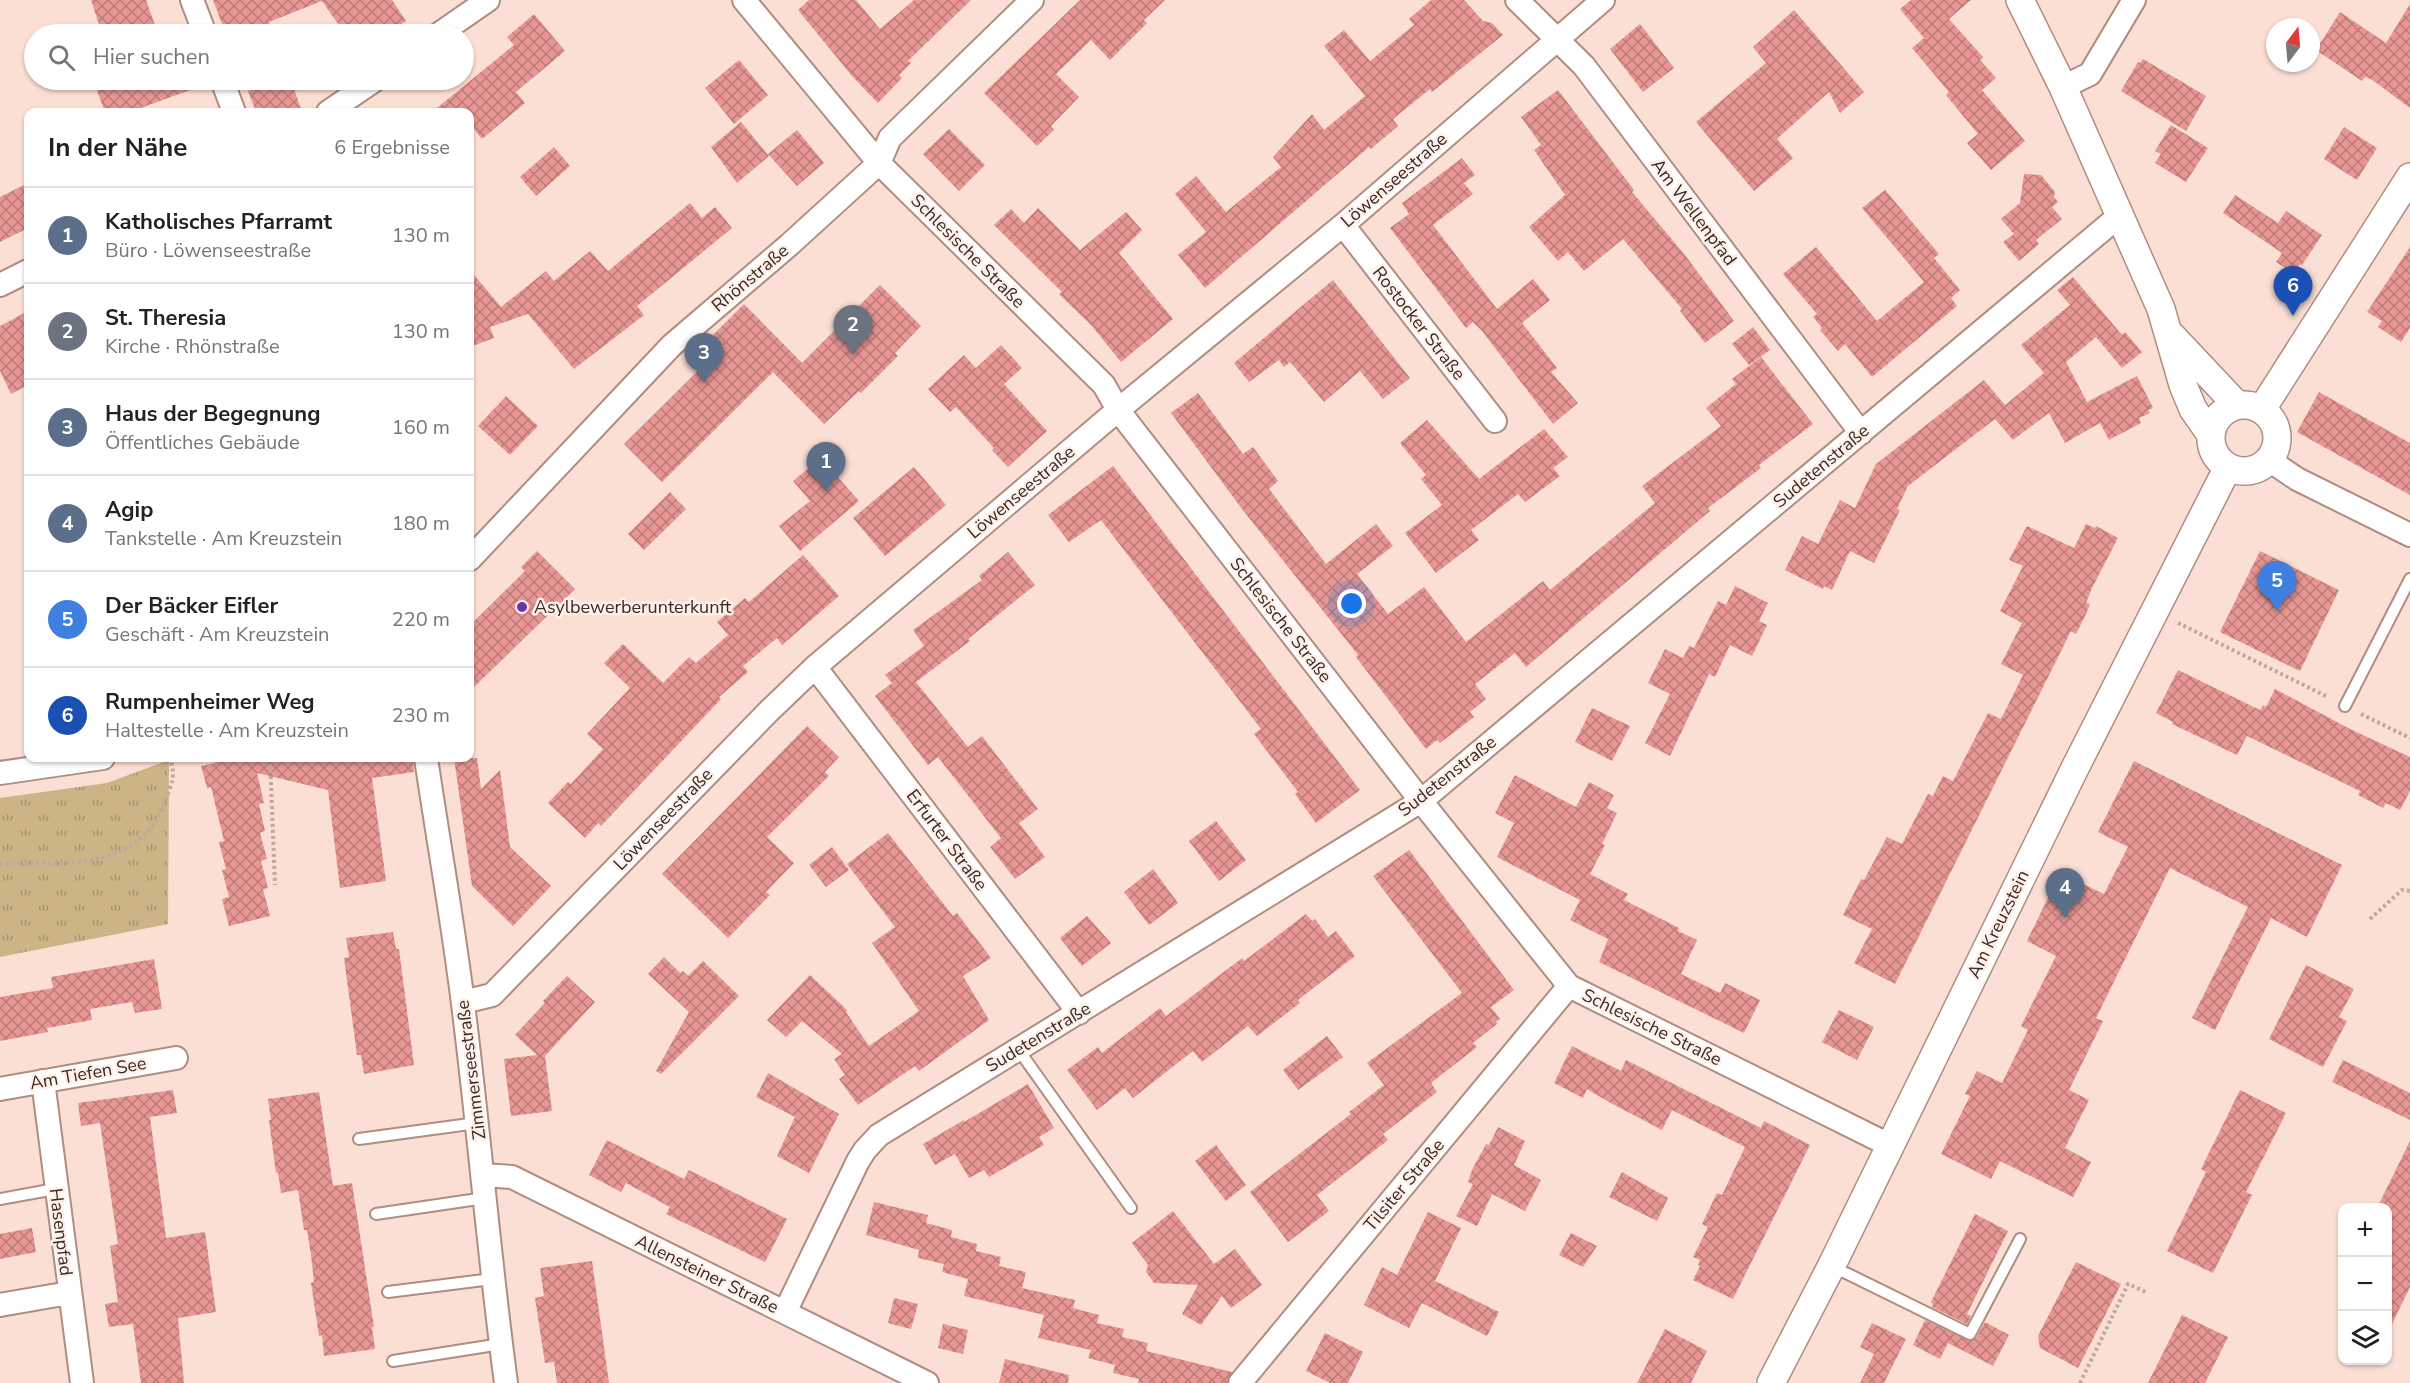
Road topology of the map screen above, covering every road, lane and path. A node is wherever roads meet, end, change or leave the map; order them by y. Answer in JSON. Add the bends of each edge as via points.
{"nodes":[{"id":1,"x":192,"y":0,"type":"edge"},
{"id":2,"x":488,"y":0,"type":"edge"},
{"id":3,"x":744,"y":0,"type":"edge"},
{"id":4,"x":1032,"y":0,"type":"edge"},
{"id":5,"x":1517,"y":0,"type":"edge"},
{"id":6,"x":1602,"y":0,"type":"edge"},
{"id":7,"x":2020,"y":0,"type":"edge"},
{"id":8,"x":2134,"y":0,"type":"edge"},
{"id":9,"x":201,"y":24,"type":"edge"},
{"id":10,"x":453,"y":24,"type":"edge"},
{"id":11,"x":1556,"y":39,"type":"junction"},
{"id":12,"x":2063,"y":87,"type":"junction"},
{"id":13,"x":226,"y":90,"type":"edge"},
{"id":14,"x":360,"y":90,"type":"edge"},
{"id":15,"x":232,"y":108,"type":"edge"},
{"id":16,"x":334,"y":108,"type":"edge"},
{"id":17,"x":879,"y":163,"type":"junction"},
{"id":18,"x":2410,"y":177,"type":"edge"},
{"id":19,"x":2119,"y":216,"type":"junction"},
{"id":20,"x":1343,"y":225,"type":"junction"},
{"id":21,"x":24,"y":273,"type":"edge"},
{"id":22,"x":0,"y":285,"type":"edge"},
{"id":23,"x":2169,"y":333,"type":"junction"},
{"id":24,"x":2249,"y":407,"type":"junction"},
{"id":25,"x":1118,"y":410,"type":"junction"},
{"id":26,"x":1495,"y":421,"type":"dead end"},
{"id":27,"x":1861,"y":433,"type":"junction"},
{"id":28,"x":2211,"y":435,"type":"junction"},
{"id":29,"x":2269,"y":460,"type":"junction"},
{"id":30,"x":2228,"y":466,"type":"junction"},
{"id":31,"x":2410,"y":535,"type":"edge"},
{"id":32,"x":474,"y":555,"type":"edge"},
{"id":33,"x":2410,"y":579,"type":"edge"},
{"id":34,"x":2172,"y":621,"type":"dead end"},
{"id":35,"x":815,"y":666,"type":"junction"},
{"id":36,"x":2344,"y":706,"type":"junction"},
{"id":37,"x":2410,"y":738,"type":"edge"},
{"id":38,"x":76,"y":762,"type":"edge"},
{"id":39,"x":171,"y":762,"type":"edge"},
{"id":40,"x":270,"y":762,"type":"edge"},
{"id":41,"x":427,"y":762,"type":"edge"},
{"id":42,"x":0,"y":773,"type":"edge"},
{"id":43,"x":1421,"y":801,"type":"junction"},
{"id":44,"x":0,"y":864,"type":"edge"},
{"id":45,"x":275,"y":885,"type":"dead end"},
{"id":46,"x":2410,"y":891,"type":"edge"},
{"id":47,"x":2370,"y":919,"type":"dead end"},
{"id":48,"x":1569,"y":986,"type":"junction"},
{"id":49,"x":463,"y":1002,"type":"junction"},
{"id":50,"x":1079,"y":1013,"type":"junction"},
{"id":51,"x":1018,"y":1049,"type":"junction"},
{"id":52,"x":176,"y":1058,"type":"dead end"},
{"id":53,"x":43,"y":1081,"type":"junction"},
{"id":54,"x":0,"y":1089,"type":"edge"},
{"id":55,"x":477,"y":1123,"type":"junction"},
{"id":56,"x":359,"y":1139,"type":"dead end"},
{"id":57,"x":1889,"y":1145,"type":"junction"},
{"id":58,"x":483,"y":1175,"type":"junction"},
{"id":59,"x":55,"y":1189,"type":"junction"},
{"id":60,"x":486,"y":1198,"type":"junction"},
{"id":61,"x":0,"y":1199,"type":"edge"},
{"id":62,"x":1131,"y":1208,"type":"dead end"},
{"id":63,"x":376,"y":1214,"type":"dead end"},
{"id":64,"x":2020,"y":1239,"type":"dead end"},
{"id":65,"x":1831,"y":1267,"type":"junction"},
{"id":66,"x":492,"y":1279,"type":"junction"},
{"id":67,"x":388,"y":1292,"type":"dead end"},
{"id":68,"x":69,"y":1293,"type":"junction"},
{"id":69,"x":2148,"y":1293,"type":"dead end"},
{"id":70,"x":0,"y":1305,"type":"edge"},
{"id":71,"x":785,"y":1312,"type":"junction"},
{"id":72,"x":501,"y":1344,"type":"junction"},
{"id":73,"x":393,"y":1361,"type":"dead end"},
{"id":74,"x":82,"y":1383,"type":"edge"},
{"id":75,"x":506,"y":1383,"type":"edge"},
{"id":76,"x":927,"y":1383,"type":"edge"},
{"id":77,"x":1240,"y":1383,"type":"edge"},
{"id":78,"x":1771,"y":1383,"type":"edge"},
{"id":79,"x":2080,"y":1383,"type":"edge"}],
"edges":[{"from":1,"to":9,"type":"street"},
{"from":2,"to":10,"type":"street"},
{"from":3,"to":17,"type":"street","name":"Schlesische Straße"},
{"from":4,"to":17,"type":"street","name":"Rhönstraße","via":[[890,138]]},
{"from":5,"to":11,"type":"street","name":"Am Wellenpfad"},
{"from":6,"to":11,"type":"street","name":"Löwenseestraße"},
{"from":7,"to":12,"type":"street"},
{"from":8,"to":12,"type":"street","via":[[2090,74]]},
{"from":11,"to":20,"type":"street","name":"Löwenseestraße"},
{"from":11,"to":27,"type":"street","name":"Am Wellenpfad","via":[[1584,66]]},
{"from":12,"to":19,"type":"street"},
{"from":13,"to":15,"type":"street"},
{"from":14,"to":16,"type":"street"},
{"from":17,"to":25,"type":"street","name":"Schlesische Straße","via":[[1104,385]]},
{"from":17,"to":32,"type":"street","name":"Rhönstraße","via":[[672,345]]},
{"from":18,"to":24,"type":"street"},
{"from":19,"to":23,"type":"street"},
{"from":19,"to":27,"type":"street","name":"Sudetenstraße"},
{"from":20,"to":25,"type":"street","name":"Löwenseestraße"},
{"from":20,"to":26,"type":"street","name":"Rostocker Straße"},
{"from":21,"to":22,"type":"street"},
{"from":23,"to":24,"type":"street"},
{"from":23,"to":28,"type":"street","via":[[2183,385],[2193,409]]},
{"from":24,"to":28,"type":"street","via":[[2227,409],[2213,424]]},
{"from":24,"to":29,"type":"street","via":[[2275,424],[2276,449]]},
{"from":25,"to":35,"type":"street","name":"Löwenseestraße"},
{"from":25,"to":43,"type":"street","name":"Schlesische Straße"},
{"from":27,"to":43,"type":"street","name":"Sudetenstraße"},
{"from":28,"to":30,"type":"street","via":[[2216,456]]},
{"from":29,"to":30,"type":"street","via":[[2247,471]]},
{"from":29,"to":31,"type":"street","via":[[2297,479]]},
{"from":30,"to":57,"type":"street","name":"Am Kreuzstein"},
{"from":33,"to":36,"type":"lane"},
{"from":34,"to":36,"type":"path"},
{"from":35,"to":49,"type":"street","name":"Löwenseestraße","via":[[492,995]]},
{"from":35,"to":50,"type":"street","name":"Erfurter Straße"},
{"from":36,"to":37,"type":"path"},
{"from":38,"to":42,"type":"street"},
{"from":39,"to":44,"type":"path","via":[[175,774],[162,808],[154,826],[137,843],[115,855],[85,861]]},
{"from":40,"to":45,"type":"path"},
{"from":41,"to":49,"type":"street","name":"Zimmerseestraße"},
{"from":43,"to":48,"type":"street","name":"Schlesische Straße"},
{"from":43,"to":50,"type":"street","name":"Sudetenstraße"},
{"from":46,"to":47,"type":"path","via":[[2402,890]]},
{"from":48,"to":57,"type":"street","name":"Schlesische Straße"},
{"from":48,"to":77,"type":"street","name":"Tilsiter Straße"},
{"from":49,"to":55,"type":"street","name":"Zimmerseestraße"},
{"from":50,"to":51,"type":"street","name":"Sudetenstraße"},
{"from":51,"to":62,"type":"lane"},
{"from":51,"to":71,"type":"street","name":"Sudetenstraße","via":[[872,1141],[858,1161]]},
{"from":52,"to":53,"type":"street","name":"Am Tiefen See"},
{"from":53,"to":54,"type":"street","name":"Am Tiefen See"},
{"from":53,"to":59,"type":"street","name":"Hasenpfad"},
{"from":55,"to":56,"type":"lane"},
{"from":55,"to":58,"type":"street","name":"Zimmerseestraße"},
{"from":57,"to":65,"type":"street","name":"Am Kreuzstein"},
{"from":58,"to":60,"type":"street","name":"Zimmerseestraße"},
{"from":58,"to":71,"type":"street","name":"Allensteiner Straße","via":[[512,1177]]},
{"from":59,"to":61,"type":"lane"},
{"from":59,"to":68,"type":"street","name":"Hasenpfad"},
{"from":60,"to":63,"type":"lane"},
{"from":60,"to":66,"type":"street","name":"Zimmerseestraße"},
{"from":64,"to":65,"type":"lane","via":[[1970,1334]]},
{"from":65,"to":78,"type":"street","name":"Am Kreuzstein"},
{"from":66,"to":67,"type":"lane"},
{"from":66,"to":72,"type":"street","name":"Zimmerseestraße"},
{"from":68,"to":70,"type":"street"},
{"from":68,"to":74,"type":"street","name":"Hasenpfad"},
{"from":69,"to":79,"type":"path","via":[[2128,1284]]},
{"from":71,"to":76,"type":"street","name":"Allensteiner Straße"},
{"from":72,"to":73,"type":"lane"},
{"from":72,"to":75,"type":"street","name":"Zimmerseestraße"}]}
